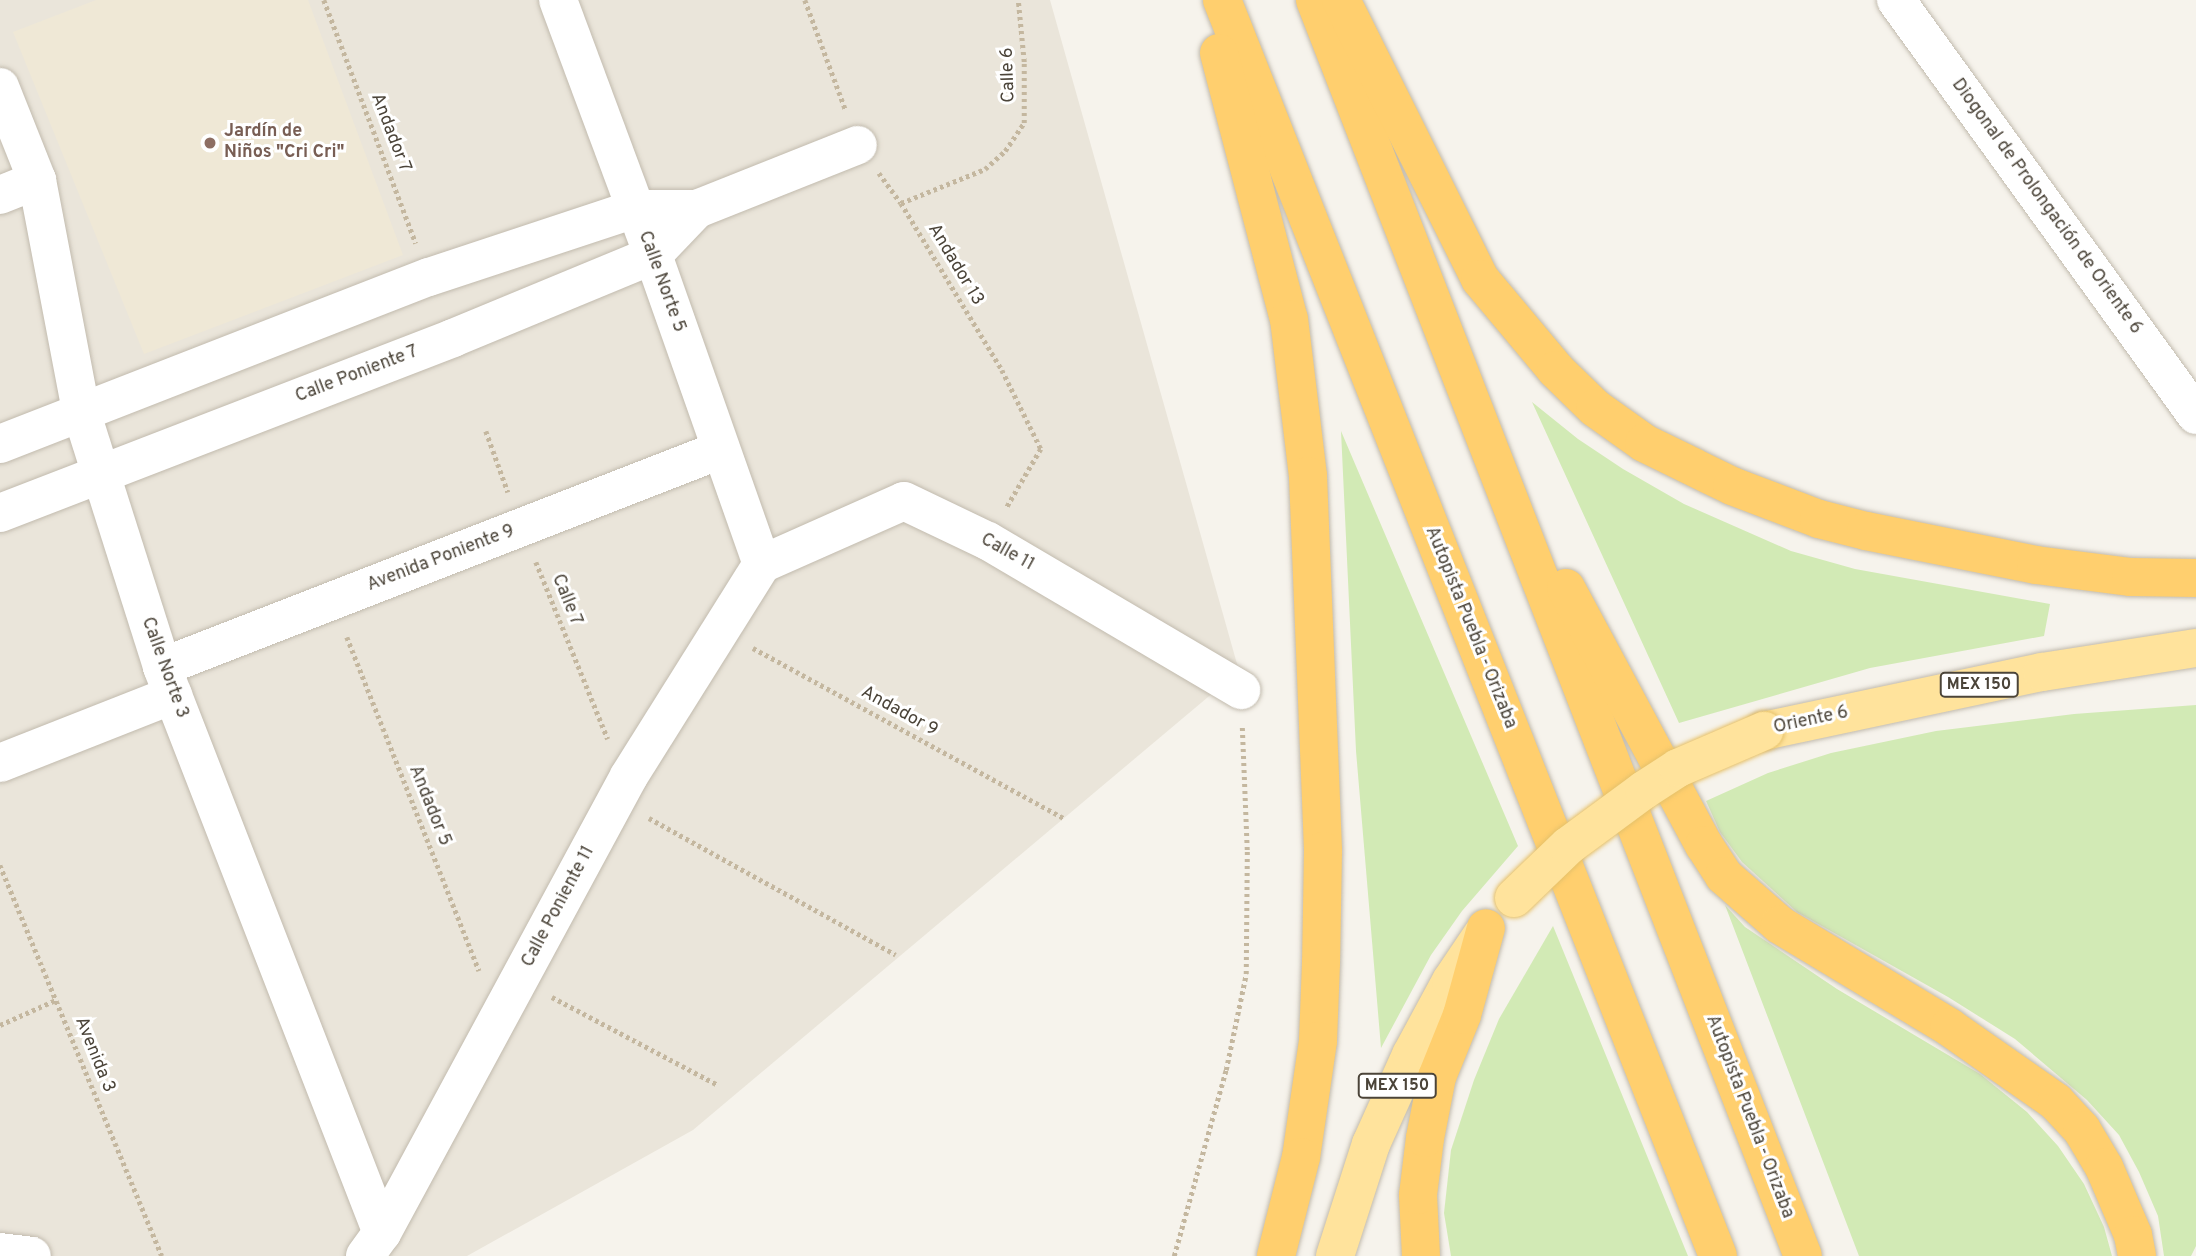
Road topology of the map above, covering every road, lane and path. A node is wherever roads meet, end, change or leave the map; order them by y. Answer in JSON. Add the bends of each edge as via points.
{"nodes":[{"id":1,"x":324,"y":0,"type":"edge"},
{"id":2,"x":558,"y":0,"type":"edge"},
{"id":3,"x":804,"y":0,"type":"edge"},
{"id":4,"x":1018,"y":0,"type":"edge"},
{"id":5,"x":1205,"y":0,"type":"edge"},
{"id":6,"x":1222,"y":0,"type":"edge"},
{"id":7,"x":1315,"y":0,"type":"edge"},
{"id":8,"x":1341,"y":0,"type":"edge"},
{"id":9,"x":1896,"y":0,"type":"edge"},
{"id":10,"x":0,"y":87,"type":"edge"},
{"id":11,"x":858,"y":145,"type":"junction"},
{"id":12,"x":37,"y":180,"type":"junction"},
{"id":13,"x":0,"y":194,"type":"edge"},
{"id":14,"x":901,"y":203,"type":"junction"},
{"id":15,"x":635,"y":209,"type":"junction"},
{"id":16,"x":697,"y":209,"type":"junction"},
{"id":17,"x":653,"y":255,"type":"junction"},
{"id":18,"x":429,"y":277,"type":"junction"},
{"id":19,"x":80,"y":411,"type":"junction"},
{"id":20,"x":2196,"y":415,"type":"edge"},
{"id":21,"x":1482,"y":428,"type":"junction"},
{"id":22,"x":486,"y":431,"type":"dead end"},
{"id":23,"x":0,"y":443,"type":"edge"},
{"id":24,"x":720,"y":450,"type":"junction"},
{"id":25,"x":99,"y":475,"type":"junction"},
{"id":26,"x":0,"y":513,"type":"edge"},
{"id":27,"x":522,"y":528,"type":"junction"},
{"id":28,"x":988,"y":541,"type":"junction"},
{"id":29,"x":762,"y":564,"type":"junction"},
{"id":30,"x":2196,"y":578,"type":"edge"},
{"id":31,"x":333,"y":601,"type":"junction"},
{"id":32,"x":719,"y":629,"type":"junction"},
{"id":33,"x":2196,"y":648,"type":"edge"},
{"id":34,"x":2196,"y":662,"type":"edge"},
{"id":35,"x":167,"y":681,"type":"junction"},
{"id":36,"x":1241,"y":690,"type":"joint"},
{"id":37,"x":1764,"y":731,"type":"junction"},
{"id":38,"x":0,"y":763,"type":"edge"},
{"id":39,"x":623,"y":788,"type":"junction"},
{"id":40,"x":1065,"y":819,"type":"dead end"},
{"id":41,"x":0,"y":865,"type":"edge"},
{"id":42,"x":1486,"y":928,"type":"junction"},
{"id":43,"x":896,"y":955,"type":"dead end"},
{"id":44,"x":520,"y":979,"type":"junction"},
{"id":45,"x":56,"y":1000,"type":"junction"},
{"id":46,"x":498,"y":1021,"type":"junction"},
{"id":47,"x":0,"y":1025,"type":"edge"},
{"id":48,"x":718,"y":1085,"type":"dead end"},
{"id":49,"x":374,"y":1244,"type":"edge"},
{"id":50,"x":0,"y":1252,"type":"edge"},
{"id":51,"x":32,"y":1256,"type":"edge"},
{"id":52,"x":162,"y":1256,"type":"edge"},
{"id":53,"x":1174,"y":1256,"type":"edge"},
{"id":54,"x":1276,"y":1256,"type":"edge"},
{"id":55,"x":1335,"y":1256,"type":"edge"},
{"id":56,"x":1421,"y":1256,"type":"edge"},
{"id":57,"x":1718,"y":1256,"type":"edge"},
{"id":58,"x":1802,"y":1256,"type":"edge"},
{"id":59,"x":2137,"y":1256,"type":"edge"}],
"edges":[{"from":1,"to":18,"type":"path","name":"Andador 7"},
{"from":2,"to":15,"type":"street","name":"Calle Norte 5"},
{"from":3,"to":11,"type":"path","name":"Andador 13"},
{"from":4,"to":14,"type":"path","name":"Calle 6","via":[[1024,123],[1005,151],[985,169]]},
{"from":5,"to":54,"type":"highway","via":[[1289,319],[1308,476],[1323,852],[1318,1041],[1301,1157]]},
{"from":6,"to":57,"type":"highway","name":"Autopista Puebla - Orizaba"},
{"from":7,"to":21,"type":"highway","name":"Autopista Puebla - Orizaba"},
{"from":8,"to":30,"type":"highway","via":[[1480,279],[1556,370],[1595,408],[1644,443],[1732,486],[1819,519],[1866,531],[2036,565],[2131,578]]},
{"from":9,"to":20,"type":"street","name":"Diogonal de Prolongación de Oriente 6"},
{"from":10,"to":12,"type":"street","name":"Calle Norte 3"},
{"from":11,"to":14,"type":"path","name":"Andador 13"},
{"from":11,"to":16,"type":"street","name":"Calle Poniente 7"},
{"from":12,"to":13,"type":"street"},
{"from":12,"to":19,"type":"street","name":"Calle Norte 3"},
{"from":14,"to":28,"type":"path","name":"Andador 13","via":[[1002,370],[1041,449]]},
{"from":15,"to":16,"type":"street","name":"Calle Poniente 7"},
{"from":15,"to":17,"type":"street","name":"Calle Norte 5"},
{"from":15,"to":18,"type":"street","name":"Calle Poniente 7"},
{"from":16,"to":17,"type":"street","name":"Calle Poniente 7"},
{"from":17,"to":24,"type":"street","name":"Calle Norte 5"},
{"from":17,"to":25,"type":"street","name":"Calle Poniente 7"},
{"from":18,"to":19,"type":"street","name":"Calle Poniente 7"},
{"from":19,"to":23,"type":"street","name":"Calle Poniente 7"},
{"from":19,"to":25,"type":"street","name":"Calle Norte 3"},
{"from":21,"to":58,"type":"highway","name":"Autopista Puebla - Orizaba"},
{"from":21,"to":59,"type":"highway","via":[[1724,876],[1780,925],[1949,1027],[2056,1102],[2082,1130],[2104,1167],[2129,1222]]},
{"from":22,"to":27,"type":"path","name":"Calle 7"},
{"from":24,"to":27,"type":"street","name":"Avenida Poniente 9"},
{"from":24,"to":29,"type":"street","name":"Calle Norte 5"},
{"from":25,"to":26,"type":"street","name":"Calle Poniente 7"},
{"from":25,"to":35,"type":"street","name":"Calle Norte 3"},
{"from":27,"to":31,"type":"street","name":"Avenida Poniente 9"},
{"from":27,"to":39,"type":"path","name":"Calle 7","via":[[612,749]]},
{"from":28,"to":29,"type":"street","name":"Calle 11","via":[[904,501]]},
{"from":28,"to":36,"type":"street","name":"Calle 11"},
{"from":29,"to":32,"type":"street","name":"Calle Poniente 11"},
{"from":31,"to":35,"type":"street","name":"Avenida Poniente 9"},
{"from":31,"to":46,"type":"path","name":"Andador 5"},
{"from":32,"to":39,"type":"street","name":"Calle Poniente 11"},
{"from":32,"to":40,"type":"path","name":"Andador 9"},
{"from":33,"to":37,"type":"main road","name":"Oriente 6","number":"MEX 150","via":[[2042,672]]},
{"from":34,"to":37,"type":"main road"},
{"from":35,"to":38,"type":"street","name":"Avenida Poniente 9"},
{"from":35,"to":49,"type":"street","name":"Calle Norte 3"},
{"from":36,"to":53,"type":"path","via":[[1246,974],[1226,1070]]},
{"from":37,"to":42,"type":"main road","name":"Oriente 6","number":"MEX 150","bridge":true,"via":[[1678,768],[1644,790],[1568,846]]},
{"from":39,"to":43,"type":"path","name":"Calle 7"},
{"from":39,"to":44,"type":"street","name":"Calle Poniente 11"},
{"from":41,"to":45,"type":"path","name":"Avenida 3"},
{"from":42,"to":55,"type":"main road","number":"MEX 150","via":[[1411,1055],[1371,1144]]},
{"from":42,"to":56,"type":"highway","via":[[1462,1015],[1437,1077],[1418,1195]]},
{"from":44,"to":46,"type":"street","name":"Calle Poniente 11"},
{"from":44,"to":48,"type":"path"},
{"from":45,"to":47,"type":"path"},
{"from":45,"to":52,"type":"path","name":"Avenida 3"},
{"from":46,"to":49,"type":"street","name":"Calle Poniente 11"},
{"from":50,"to":51,"type":"street"}]}
